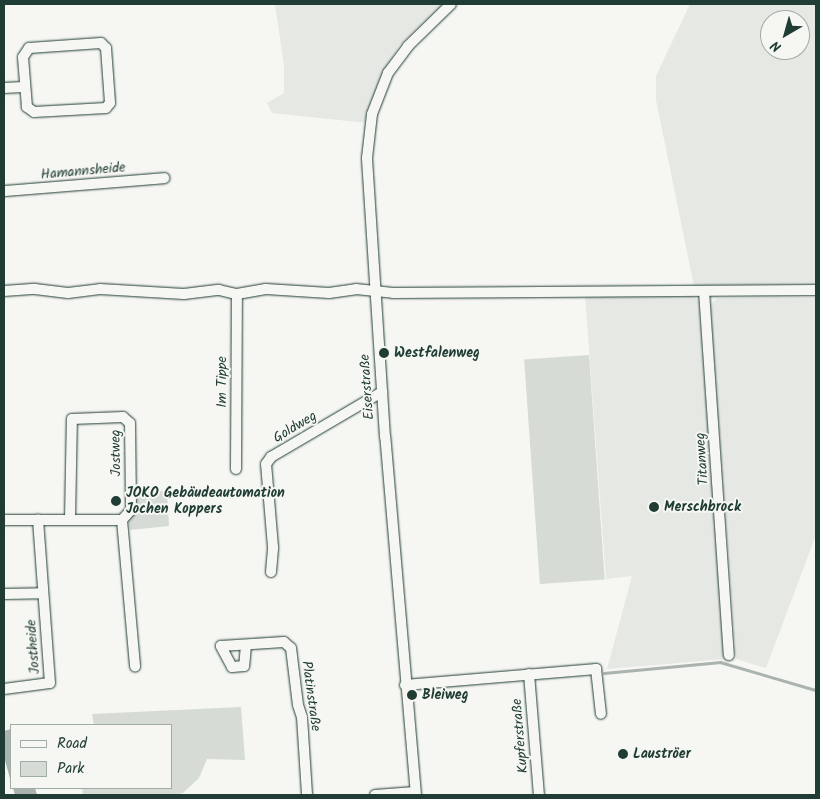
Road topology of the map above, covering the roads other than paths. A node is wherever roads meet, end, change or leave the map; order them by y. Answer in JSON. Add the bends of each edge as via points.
{"nodes":[{"id":1,"x":451,"y":4,"type":"edge"},
{"id":2,"x":23,"y":87,"type":"junction"},
{"id":3,"x":4,"y":88,"type":"edge"},
{"id":4,"x":164,"y":178,"type":"dead end"},
{"id":5,"x":4,"y":191,"type":"edge"},
{"id":6,"x":816,"y":290,"type":"edge"},
{"id":7,"x":4,"y":291,"type":"edge"},
{"id":8,"x":374,"y":291,"type":"junction"},
{"id":9,"x":704,"y":291,"type":"junction"},
{"id":10,"x":237,"y":294,"type":"junction"},
{"id":11,"x":382,"y":392,"type":"junction"},
{"id":12,"x":236,"y":469,"type":"dead end"},
{"id":13,"x":70,"y":518,"type":"junction"},
{"id":14,"x":38,"y":519,"type":"junction"},
{"id":15,"x":4,"y":520,"type":"edge"},
{"id":16,"x":122,"y":520,"type":"junction"},
{"id":17,"x":271,"y":572,"type":"dead end"},
{"id":18,"x":43,"y":593,"type":"junction"},
{"id":19,"x":4,"y":594,"type":"edge"},
{"id":20,"x":246,"y":645,"type":"dead end"},
{"id":21,"x":729,"y":656,"type":"dead end"},
{"id":22,"x":135,"y":666,"type":"dead end"},
{"id":23,"x":529,"y":674,"type":"junction"},
{"id":24,"x":405,"y":684,"type":"junction"},
{"id":25,"x":4,"y":689,"type":"edge"},
{"id":26,"x":601,"y":714,"type":"dead end"},
{"id":27,"x":416,"y":794,"type":"edge"},
{"id":28,"x":307,"y":795,"type":"edge"},
{"id":29,"x":375,"y":795,"type":"edge"},
{"id":30,"x":539,"y":795,"type":"edge"}],
"edges":[{"from":1,"to":8,"type":"street","name":"Eiserstraße","via":[[392,66],[372,114],[367,158]]},
{"from":2,"to":2,"type":"street","via":[[27,107],[34,112],[106,108],[110,103],[106,48],[101,43],[30,48],[23,57]]},
{"from":2,"to":3,"type":"street"},
{"from":4,"to":5,"type":"street","name":"Hamannsheide"},
{"from":6,"to":9,"type":"street"},
{"from":7,"to":10,"type":"street","via":[[35,289],[68,293],[100,289],[184,294],[219,290]]},
{"from":8,"to":9,"type":"street"},
{"from":8,"to":10,"type":"street","via":[[291,293],[266,289]]},
{"from":8,"to":11,"type":"street","name":"Eiserstraße"},
{"from":9,"to":21,"type":"street","name":"Titanweg"},
{"from":10,"to":12,"type":"street","name":"Im Tippe"},
{"from":11,"to":17,"type":"street","name":"Goldweg","via":[[271,457],[266,464],[273,547]]},
{"from":11,"to":24,"type":"street","name":"Eiserstraße"},
{"from":13,"to":14,"type":"street"},
{"from":13,"to":16,"type":"street"},
{"from":13,"to":16,"type":"street","name":"Jostweg","via":[[72,419],[123,417],[130,423],[131,510]]},
{"from":14,"to":15,"type":"street"},
{"from":14,"to":18,"type":"street","name":"Jostheide"},
{"from":16,"to":22,"type":"street","name":"Jostweg"},
{"from":18,"to":19,"type":"street"},
{"from":18,"to":25,"type":"street","name":"Jostheide","via":[[50,683]]},
{"from":20,"to":28,"type":"street","name":"Platinstraße","via":[[284,642],[291,648],[302,717]]},
{"from":23,"to":24,"type":"street"},
{"from":23,"to":26,"type":"street","via":[[596,669]]},
{"from":23,"to":30,"type":"street","name":"Kupferstraße"},
{"from":24,"to":27,"type":"street","name":"Eiserstraße"},
{"from":27,"to":29,"type":"street"}]}
